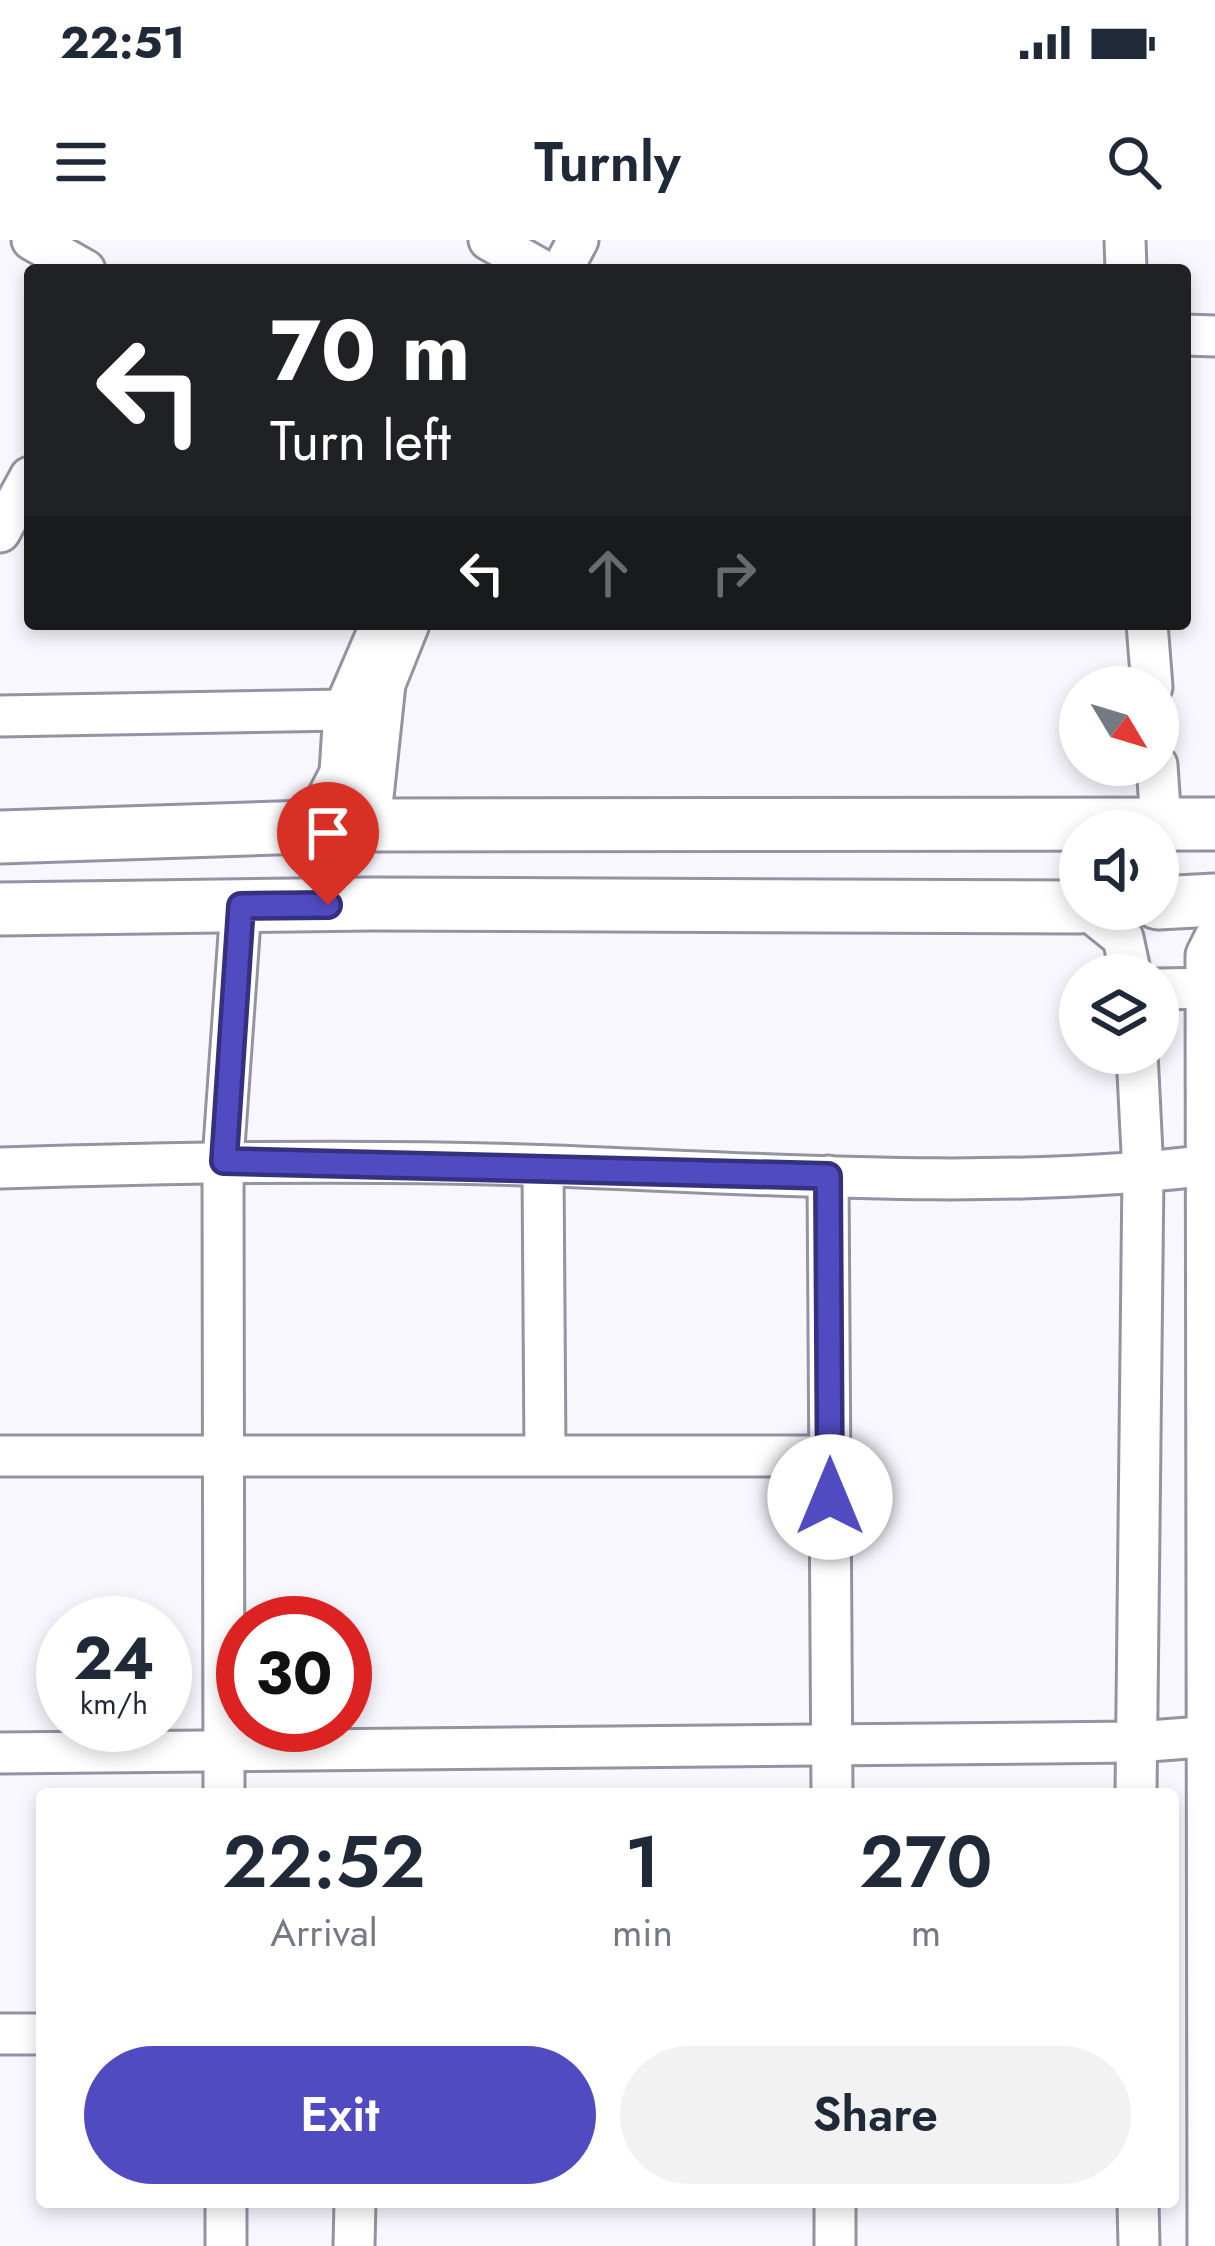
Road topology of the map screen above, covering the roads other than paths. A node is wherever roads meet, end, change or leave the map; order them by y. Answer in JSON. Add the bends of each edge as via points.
{"nodes":[{"id":1,"x":32,"y":240,"type":"edge"},
{"id":2,"x":489,"y":240,"type":"edge"},
{"id":3,"x":74,"y":264,"type":"edge"},
{"id":4,"x":531,"y":264,"type":"edge"},
{"id":5,"x":24,"y":488,"type":"edge"},
{"id":6,"x":0,"y":532,"type":"edge"},
{"id":7,"x":378,"y":630,"type":"edge"},
{"id":8,"x":407,"y":630,"type":"edge"},
{"id":9,"x":1147,"y":630,"type":"edge"},
{"id":10,"x":1150,"y":666,"type":"edge"},
{"id":11,"x":344,"y":710,"type":"junction"},
{"id":12,"x":0,"y":716,"type":"edge"},
{"id":13,"x":1059,"y":823,"type":"edge"},
{"id":14,"x":1179,"y":823,"type":"edge"},
{"id":15,"x":1215,"y":824,"type":"edge"},
{"id":16,"x":370,"y":825,"type":"junction"},
{"id":17,"x":312,"y":827,"type":"junction"},
{"id":18,"x":0,"y":837,"type":"edge"},
{"id":19,"x":1215,"y":901,"type":"edge"},
{"id":20,"x":1179,"y":902,"type":"edge"},
{"id":21,"x":241,"y":906,"type":"junction"},
{"id":22,"x":1059,"y":908,"type":"edge"},
{"id":23,"x":0,"y":910,"type":"edge"},
{"id":24,"x":1215,"y":937,"type":"edge"},
{"id":25,"x":1211,"y":988,"type":"edge"},
{"id":26,"x":1179,"y":989,"type":"edge"},
{"id":27,"x":1138,"y":1074,"type":"edge"},
{"id":28,"x":224,"y":1161,"type":"junction"},
{"id":29,"x":1209,"y":1165,"type":"junction"},
{"id":30,"x":543,"y":1166,"type":"junction"},
{"id":31,"x":0,"y":1168,"type":"edge"},
{"id":32,"x":1143,"y":1173,"type":"junction"},
{"id":33,"x":828,"y":1176,"type":"junction"},
{"id":34,"x":224,"y":1455,"type":"junction"},
{"id":35,"x":545,"y":1455,"type":"junction"},
{"id":36,"x":0,"y":1456,"type":"edge"},
{"id":37,"x":829,"y":1456,"type":"junction"},
{"id":38,"x":224,"y":1596,"type":"edge"},
{"id":39,"x":1211,"y":1736,"type":"edge"},
{"id":40,"x":1136,"y":1742,"type":"junction"},
{"id":41,"x":831,"y":1746,"type":"junction"},
{"id":42,"x":216,"y":1747,"type":"edge"},
{"id":43,"x":372,"y":1747,"type":"edge"},
{"id":44,"x":224,"y":1752,"type":"edge"},
{"id":45,"x":0,"y":1753,"type":"edge"},
{"id":46,"x":224,"y":1788,"type":"edge"},
{"id":47,"x":832,"y":1788,"type":"edge"},
{"id":48,"x":1136,"y":1788,"type":"edge"},
{"id":49,"x":0,"y":2034,"type":"edge"},
{"id":50,"x":36,"y":2034,"type":"edge"},
{"id":51,"x":226,"y":2208,"type":"edge"},
{"id":52,"x":355,"y":2208,"type":"edge"},
{"id":53,"x":835,"y":2208,"type":"edge"},
{"id":54,"x":1138,"y":2208,"type":"edge"},
{"id":55,"x":226,"y":2246,"type":"edge"},
{"id":56,"x":355,"y":2246,"type":"edge"},
{"id":57,"x":835,"y":2246,"type":"edge"},
{"id":58,"x":1138,"y":2246,"type":"edge"},
{"id":59,"x":1208,"y":2246,"type":"edge"}],
"edges":[{"from":1,"to":3,"type":"street"},
{"from":2,"to":4,"type":"street"},
{"from":5,"to":6,"type":"street"},
{"from":7,"to":11,"type":"street"},
{"from":8,"to":16,"type":"street","via":[[385,684]]},
{"from":9,"to":10,"type":"street"},
{"from":11,"to":12,"type":"street"},
{"from":11,"to":17,"type":"street","via":[[340,773]]},
{"from":13,"to":16,"type":"main road"},
{"from":14,"to":15,"type":"main road"},
{"from":16,"to":17,"type":"main road"},
{"from":17,"to":18,"type":"main road"},
{"from":19,"to":20,"type":"main road"},
{"from":21,"to":22,"type":"main road"},
{"from":21,"to":23,"type":"main road"},
{"from":21,"to":28,"type":"street"},
{"from":24,"to":25,"type":"street","via":[[1206,956]]},
{"from":25,"to":26,"type":"street"},
{"from":25,"to":29,"type":"street"},
{"from":27,"to":32,"type":"street"},
{"from":28,"to":30,"type":"street"},
{"from":28,"to":31,"type":"street"},
{"from":28,"to":34,"type":"street"},
{"from":29,"to":32,"type":"street"},
{"from":29,"to":39,"type":"street"},
{"from":30,"to":33,"type":"street"},
{"from":30,"to":35,"type":"street"},
{"from":32,"to":33,"type":"street"},
{"from":32,"to":40,"type":"street"},
{"from":33,"to":37,"type":"street"},
{"from":34,"to":35,"type":"street"},
{"from":34,"to":36,"type":"street"},
{"from":34,"to":38,"type":"street"},
{"from":35,"to":37,"type":"street"},
{"from":37,"to":41,"type":"street"},
{"from":39,"to":40,"type":"street"},
{"from":39,"to":59,"type":"street"},
{"from":40,"to":41,"type":"street"},
{"from":40,"to":48,"type":"street"},
{"from":41,"to":43,"type":"street"},
{"from":41,"to":47,"type":"street"},
{"from":42,"to":45,"type":"street"},
{"from":44,"to":46,"type":"street"},
{"from":49,"to":50,"type":"street"},
{"from":51,"to":55,"type":"street"},
{"from":52,"to":56,"type":"street"},
{"from":53,"to":57,"type":"street"},
{"from":54,"to":58,"type":"street"}]}
